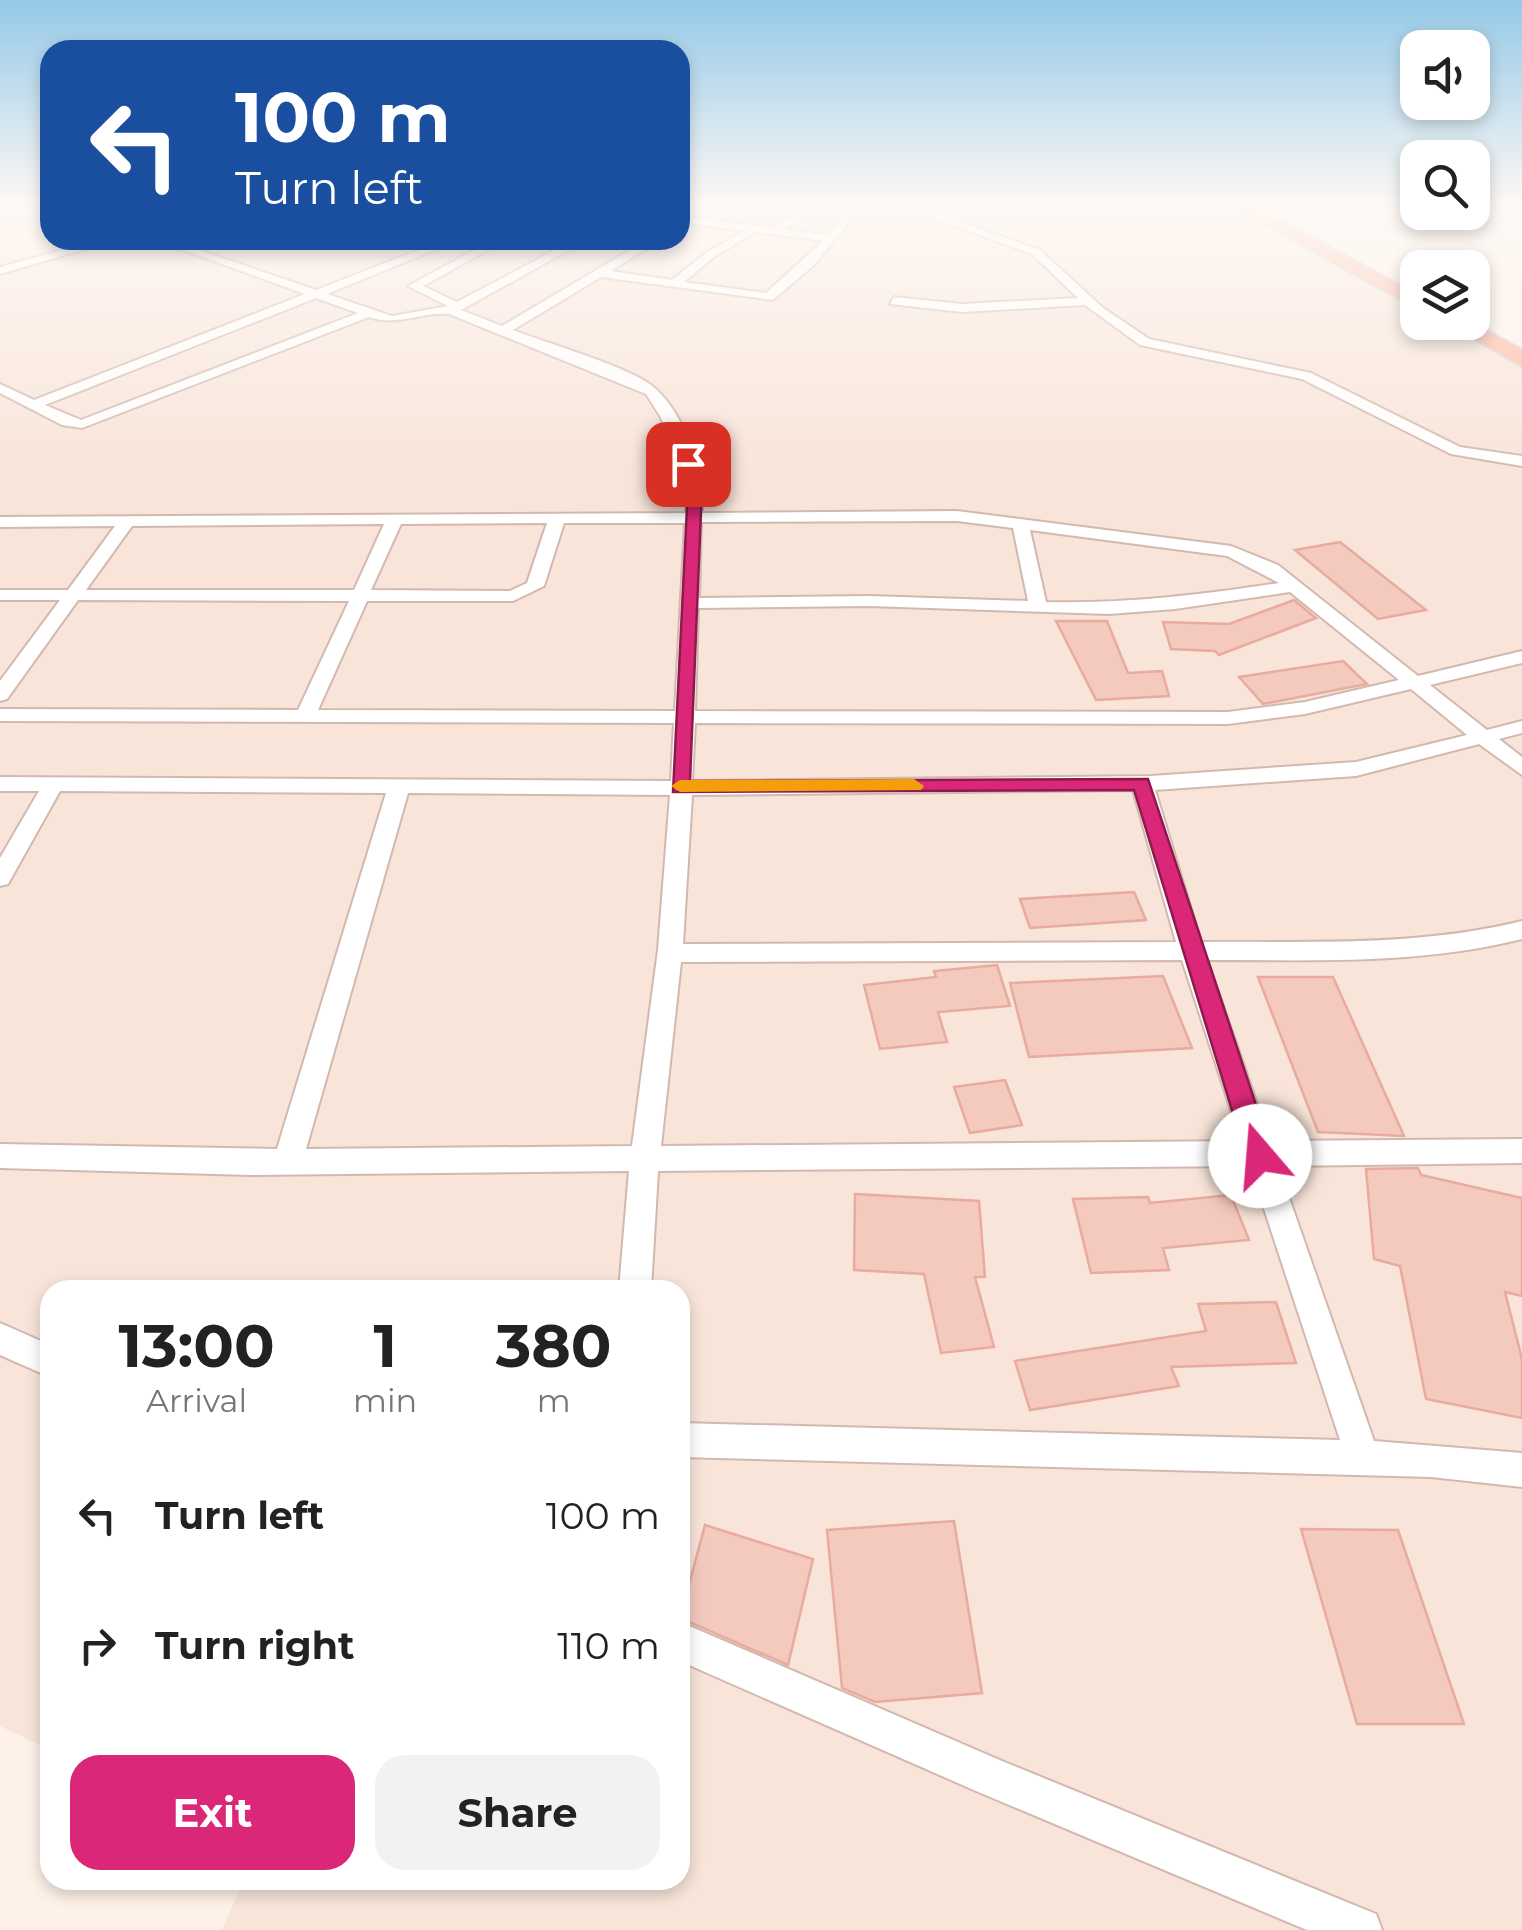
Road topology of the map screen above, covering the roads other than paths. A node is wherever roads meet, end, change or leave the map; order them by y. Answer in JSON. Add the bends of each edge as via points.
{"nodes":[{"id":1,"x":317,"y":298,"type":"edge"},
{"id":2,"x":328,"y":298,"type":"edge"},
{"id":3,"x":436,"y":298,"type":"edge"},
{"id":4,"x":473,"y":298,"type":"edge"},
{"id":5,"x":557,"y":298,"type":"edge"},
{"id":6,"x":1085,"y":298,"type":"edge"},
{"id":7,"x":894,"y":301,"type":"dead end"},
{"id":8,"x":1088,"y":301,"type":"junction"},
{"id":9,"x":454,"y":308,"type":"junction"},
{"id":10,"x":370,"y":312,"type":"junction"},
{"id":11,"x":502,"y":331,"type":"junction"},
{"id":12,"x":1487,"y":340,"type":"edge"},
{"id":13,"x":1522,"y":359,"type":"edge"},
{"id":14,"x":0,"y":388,"type":"edge"},
{"id":15,"x":33,"y":405,"type":"junction"},
{"id":16,"x":1522,"y":462,"type":"edge"},
{"id":17,"x":693,"y":514,"type":"junction"},
{"id":18,"x":558,"y":516,"type":"junction"},
{"id":19,"x":396,"y":518,"type":"junction"},
{"id":20,"x":128,"y":520,"type":"junction"},
{"id":21,"x":1020,"y":521,"type":"junction"},
{"id":22,"x":0,"y":522,"type":"edge"},
{"id":23,"x":1294,"y":586,"type":"junction"},
{"id":24,"x":360,"y":595,"type":"junction"},
{"id":25,"x":0,"y":596,"type":"edge"},
{"id":26,"x":73,"y":596,"type":"junction"},
{"id":27,"x":689,"y":603,"type":"junction"},
{"id":28,"x":1038,"y":606,"type":"junction"},
{"id":29,"x":1522,"y":657,"type":"edge"},
{"id":30,"x":1415,"y":682,"type":"junction"},
{"id":31,"x":0,"y":695,"type":"edge"},
{"id":32,"x":684,"y":714,"type":"junction"},
{"id":33,"x":0,"y":715,"type":"edge"},
{"id":34,"x":306,"y":715,"type":"junction"},
{"id":35,"x":1522,"y":727,"type":"edge"},
{"id":36,"x":1484,"y":737,"type":"junction"},
{"id":37,"x":1522,"y":768,"type":"edge"},
{"id":38,"x":0,"y":784,"type":"edge"},
{"id":39,"x":53,"y":784,"type":"junction"},
{"id":40,"x":1142,"y":784,"type":"junction"},
{"id":41,"x":399,"y":786,"type":"junction"},
{"id":42,"x":680,"y":788,"type":"junction"},
{"id":43,"x":0,"y":878,"type":"edge"},
{"id":44,"x":1522,"y":930,"type":"edge"},
{"id":45,"x":1191,"y":950,"type":"junction"},
{"id":46,"x":670,"y":953,"type":"junction"},
{"id":47,"x":1522,"y":1151,"type":"edge"},
{"id":48,"x":0,"y":1156,"type":"edge"},
{"id":49,"x":1260,"y":1156,"type":"junction"},
{"id":50,"x":645,"y":1157,"type":"junction"},
{"id":51,"x":288,"y":1162,"type":"junction"},
{"id":52,"x":636,"y":1280,"type":"edge"},
{"id":53,"x":0,"y":1339,"type":"edge"},
{"id":54,"x":40,"y":1357,"type":"edge"},
{"id":55,"x":690,"y":1440,"type":"edge"},
{"id":56,"x":1363,"y":1458,"type":"junction"},
{"id":57,"x":1522,"y":1470,"type":"edge"},
{"id":58,"x":690,"y":1645,"type":"edge"},
{"id":59,"x":1360,"y":1930,"type":"edge"}],
"edges":[{"from":1,"to":15,"type":"street"},
{"from":2,"to":10,"type":"street"},
{"from":3,"to":9,"type":"street"},
{"from":4,"to":9,"type":"street"},
{"from":5,"to":11,"type":"street"},
{"from":6,"to":8,"type":"street"},
{"from":7,"to":8,"type":"street","via":[[962,308]]},
{"from":8,"to":16,"type":"street","via":[[1156,346],[1306,376],[1456,451]]},
{"from":9,"to":10,"type":"street","via":[[398,320]]},
{"from":9,"to":11,"type":"street"},
{"from":10,"to":15,"type":"street","via":[[88,423],[71,424]]},
{"from":11,"to":17,"type":"street","via":[[651,390],[692,474]]},
{"from":12,"to":13,"type":"highway"},
{"from":14,"to":15,"type":"street"},
{"from":17,"to":18,"type":"street"},
{"from":17,"to":21,"type":"street"},
{"from":17,"to":27,"type":"street"},
{"from":18,"to":19,"type":"street"},
{"from":18,"to":24,"type":"street","via":[[535,586],[520,594]]},
{"from":19,"to":20,"type":"street"},
{"from":19,"to":24,"type":"street"},
{"from":20,"to":22,"type":"street"},
{"from":20,"to":26,"type":"street"},
{"from":21,"to":23,"type":"street","via":[[1231,550]]},
{"from":21,"to":28,"type":"street"},
{"from":23,"to":28,"type":"street","via":[[1147,608]]},
{"from":23,"to":30,"type":"street"},
{"from":24,"to":26,"type":"street"},
{"from":24,"to":34,"type":"street"},
{"from":25,"to":26,"type":"street"},
{"from":26,"to":31,"type":"street"},
{"from":27,"to":28,"type":"street"},
{"from":27,"to":32,"type":"street"},
{"from":29,"to":30,"type":"street"},
{"from":30,"to":32,"type":"street","via":[[1228,718]]},
{"from":30,"to":36,"type":"street"},
{"from":32,"to":34,"type":"street"},
{"from":32,"to":42,"type":"street"},
{"from":33,"to":34,"type":"street"},
{"from":35,"to":36,"type":"street"},
{"from":36,"to":37,"type":"street"},
{"from":36,"to":40,"type":"street","via":[[1356,770]]},
{"from":38,"to":39,"type":"street"},
{"from":39,"to":41,"type":"street"},
{"from":39,"to":43,"type":"street"},
{"from":40,"to":42,"type":"street"},
{"from":40,"to":45,"type":"street"},
{"from":41,"to":42,"type":"street"},
{"from":41,"to":51,"type":"street"},
{"from":42,"to":46,"type":"street"},
{"from":44,"to":45,"type":"street","via":[[1410,950]]},
{"from":45,"to":46,"type":"street"},
{"from":45,"to":49,"type":"street"},
{"from":46,"to":50,"type":"street"},
{"from":47,"to":49,"type":"street"},
{"from":48,"to":51,"type":"street"},
{"from":49,"to":50,"type":"street"},
{"from":49,"to":56,"type":"street"},
{"from":50,"to":51,"type":"street"},
{"from":50,"to":52,"type":"street"},
{"from":53,"to":54,"type":"street"},
{"from":55,"to":56,"type":"street"},
{"from":56,"to":57,"type":"street"},
{"from":58,"to":59,"type":"street"}]}
